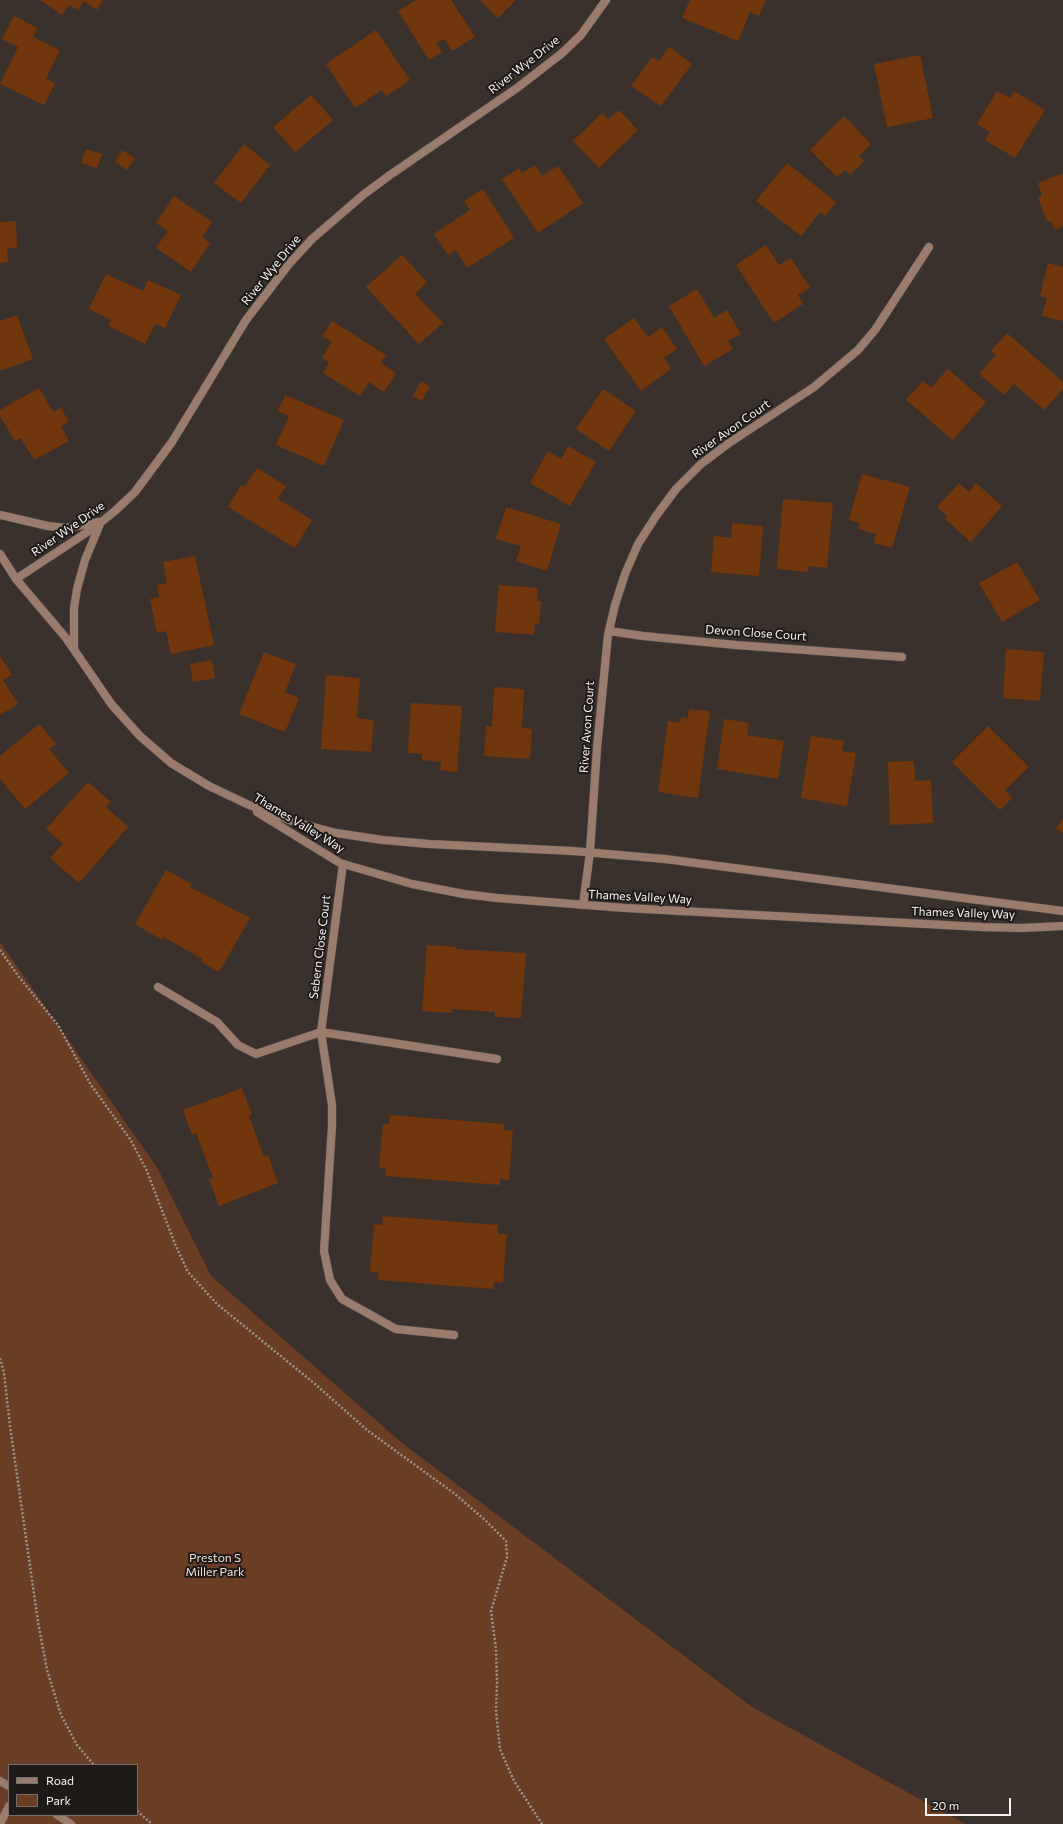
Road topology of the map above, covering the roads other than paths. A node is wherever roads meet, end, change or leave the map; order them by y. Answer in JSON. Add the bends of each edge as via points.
{"nodes":[{"id":1,"x":606,"y":0,"type":"edge"},
{"id":2,"x":929,"y":247,"type":"dead end"},
{"id":3,"x":0,"y":514,"type":"edge"},
{"id":4,"x":100,"y":522,"type":"junction"},
{"id":5,"x":0,"y":554,"type":"edge"},
{"id":6,"x":16,"y":579,"type":"junction"},
{"id":7,"x":609,"y":631,"type":"junction"},
{"id":8,"x":74,"y":649,"type":"junction"},
{"id":9,"x":902,"y":657,"type":"dead end"},
{"id":10,"x":237,"y":800,"type":"junction"},
{"id":11,"x":590,"y":852,"type":"junction"},
{"id":12,"x":343,"y":864,"type":"junction"},
{"id":13,"x":583,"y":905,"type":"junction"},
{"id":14,"x":1063,"y":911,"type":"edge"},
{"id":15,"x":1063,"y":926,"type":"edge"},
{"id":16,"x":158,"y":987,"type":"dead end"},
{"id":17,"x":321,"y":1032,"type":"junction"},
{"id":18,"x":497,"y":1059,"type":"dead end"},
{"id":19,"x":454,"y":1335,"type":"dead end"},
{"id":20,"x":8,"y":1808,"type":"edge"},
{"id":21,"x":59,"y":1816,"type":"edge"},
{"id":22,"x":0,"y":1824,"type":"edge"},
{"id":23,"x":71,"y":1824,"type":"edge"}],
"edges":[{"from":1,"to":4,"type":"street","name":"River Wye Drive","via":[[581,35],[561,54],[517,88],[390,175],[312,239],[289,264],[246,320],[154,469],[135,492]]},
{"from":2,"to":7,"type":"street","name":"River Avon Court","via":[[876,330],[858,350],[814,387],[701,464],[676,489],[638,544],[625,574]]},
{"from":3,"to":4,"type":"street","via":[[30,523],[66,528]]},
{"from":4,"to":6,"type":"street","name":"River Wye Drive"},
{"from":4,"to":8,"type":"street","via":[[77,589]]},
{"from":5,"to":6,"type":"street","name":"Thames Valley Way"},
{"from":6,"to":8,"type":"street","name":"Thames Valley Way"},
{"from":7,"to":9,"type":"street","name":"Devon Close Court","via":[[736,645]]},
{"from":7,"to":11,"type":"street","name":"River Avon Court","via":[[601,695]]},
{"from":8,"to":10,"type":"street","name":"Thames Valley Way","via":[[112,705],[140,736],[171,763]]},
{"from":10,"to":11,"type":"street","name":"Thames Valley Way","via":[[292,821],[336,833],[383,840]]},
{"from":10,"to":12,"type":"street","name":"Thames Valley Way"},
{"from":11,"to":13,"type":"street","name":"River Avon Court"},
{"from":11,"to":14,"type":"street","name":"Thames Valley Way","via":[[672,860]]},
{"from":12,"to":13,"type":"street","name":"Thames Valley Way","via":[[376,875],[436,889],[496,898]]},
{"from":12,"to":17,"type":"street","name":"Sebern Close Court"},
{"from":13,"to":15,"type":"street","name":"Thames Valley Way","via":[[982,927]]},
{"from":16,"to":17,"type":"street","via":[[217,1022],[238,1045],[256,1054]]},
{"from":17,"to":18,"type":"street"},
{"from":17,"to":19,"type":"street","name":"Sebern Close Court","via":[[332,1105],[324,1251],[330,1280],[342,1299],[396,1329]]},
{"from":20,"to":22,"type":"street"},
{"from":21,"to":23,"type":"street"}]}
